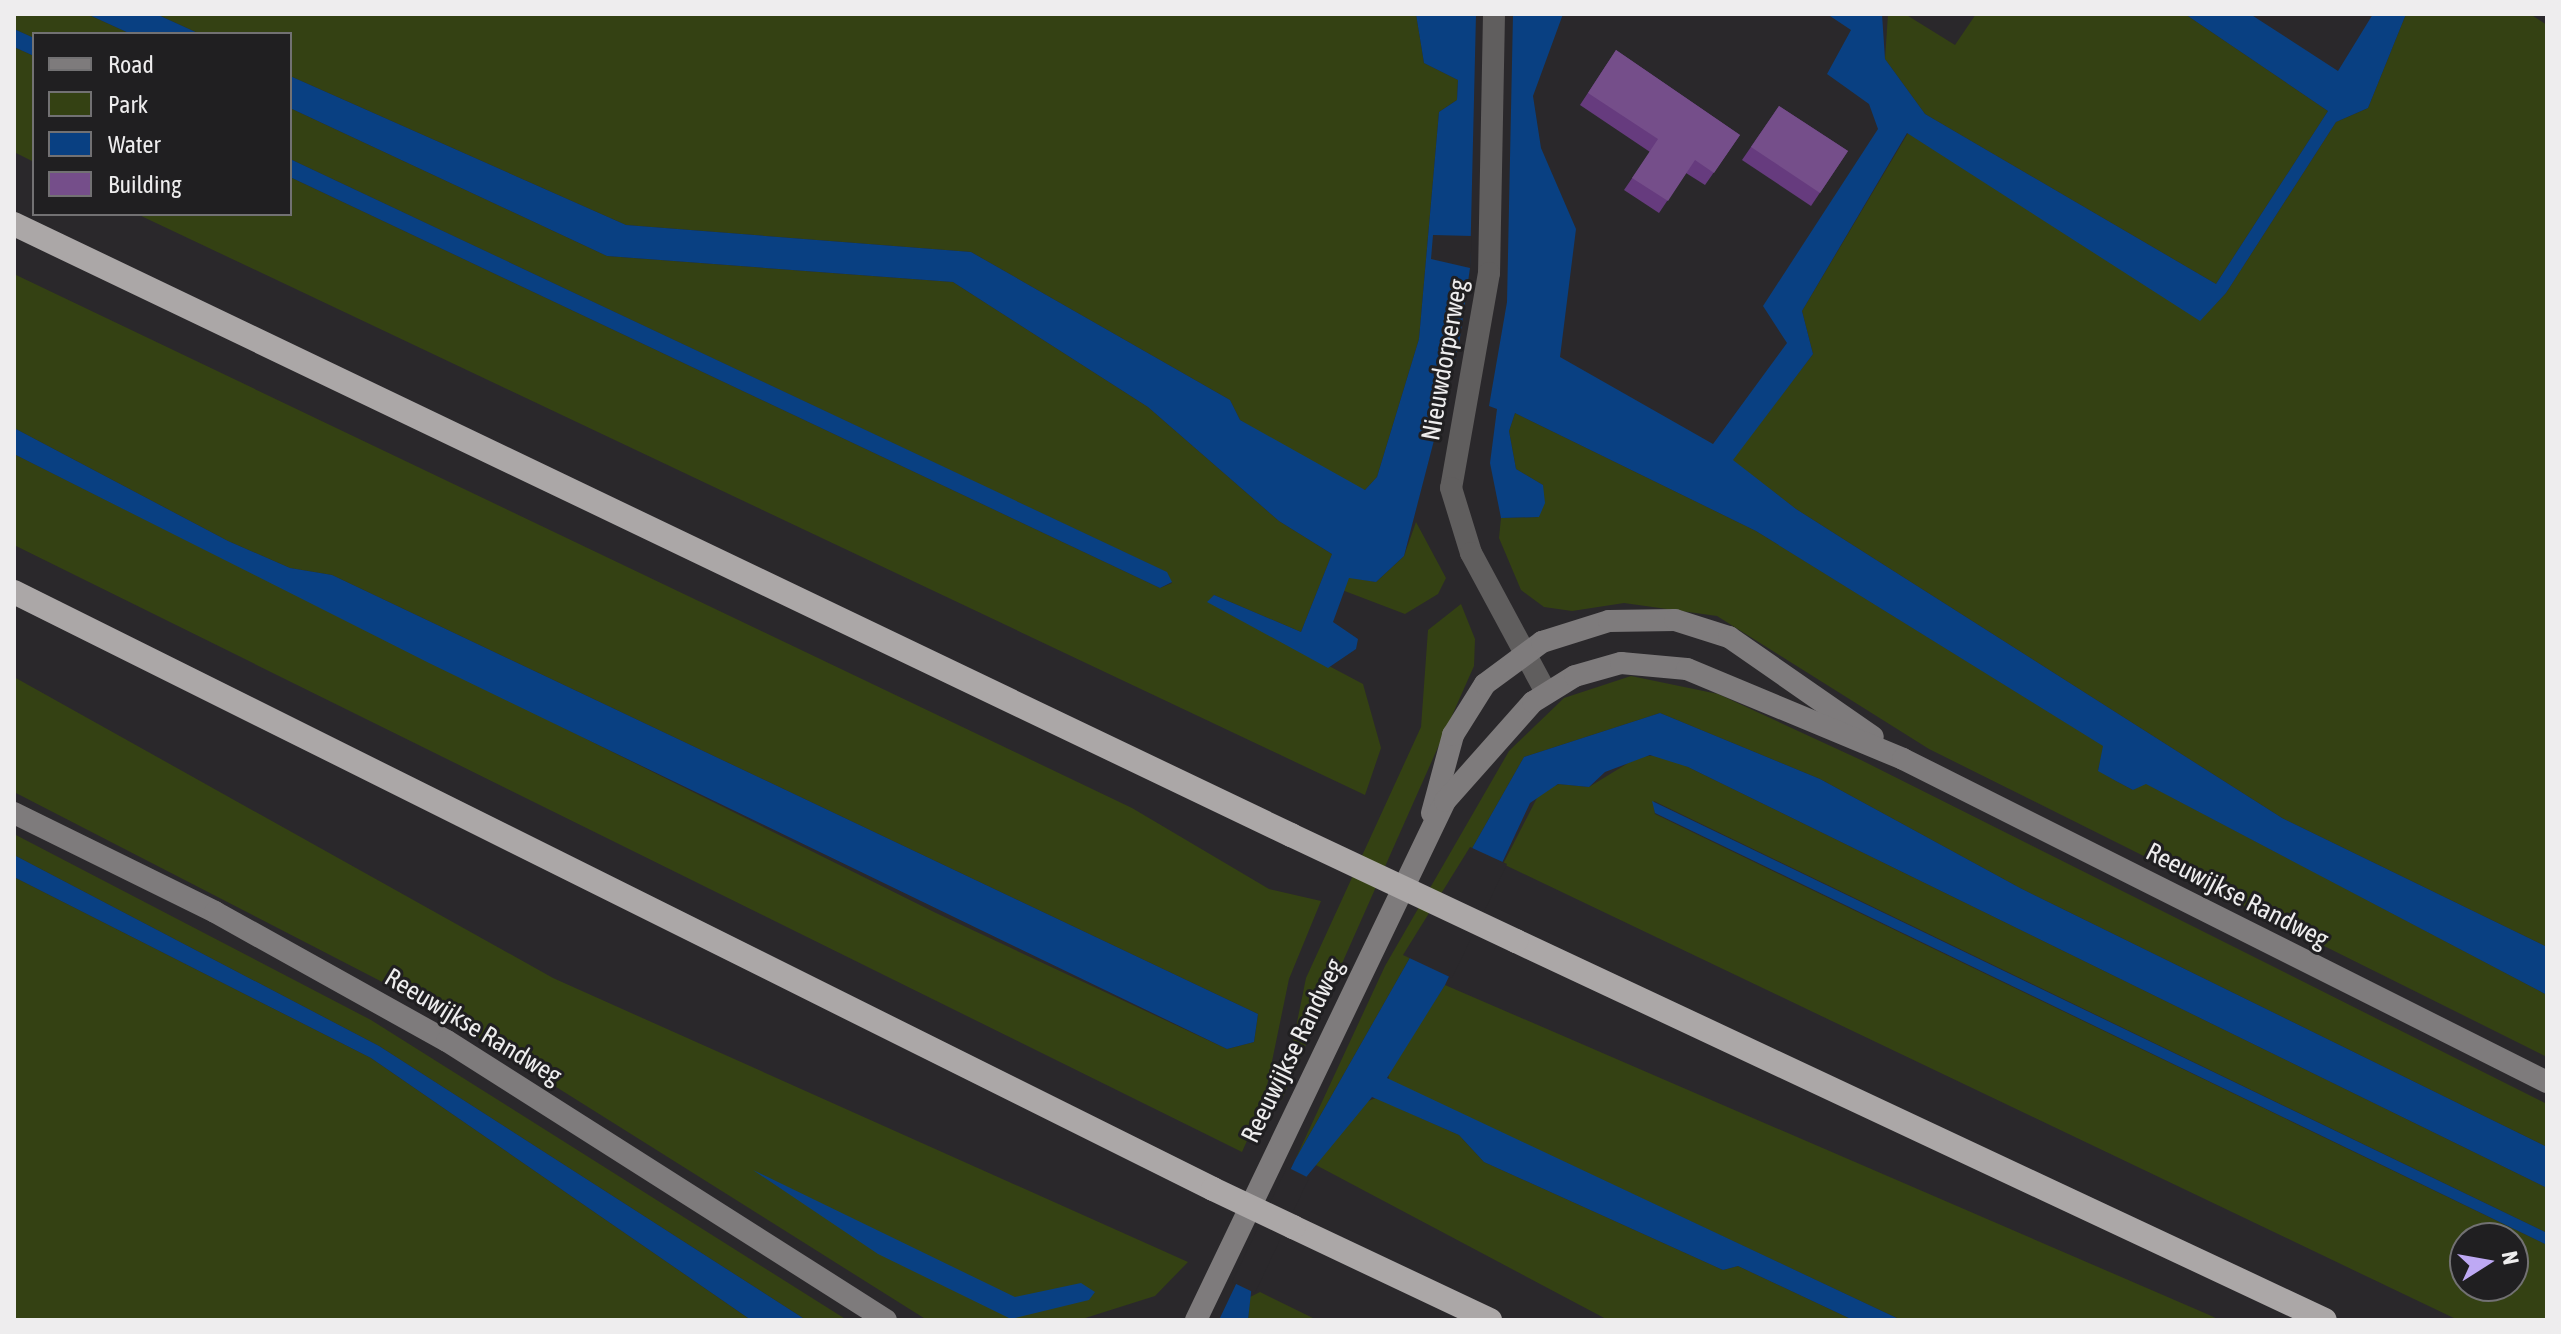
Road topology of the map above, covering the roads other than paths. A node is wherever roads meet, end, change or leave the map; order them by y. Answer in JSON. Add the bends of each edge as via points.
{"nodes":[{"id":1,"x":1494,"y":14,"type":"edge"},
{"id":2,"x":14,"y":224,"type":"edge"},
{"id":3,"x":14,"y":592,"type":"edge"},
{"id":4,"x":1524,"y":652,"type":"junction"},
{"id":5,"x":1546,"y":692,"type":"junction"},
{"id":6,"x":1903,"y":759,"type":"junction"},
{"id":7,"x":14,"y":813,"type":"edge"},
{"id":8,"x":1428,"y":830,"type":"junction"},
{"id":9,"x":2547,"y":1082,"type":"edge"},
{"id":10,"x":1207,"y":1295,"type":"junction"},
{"id":11,"x":886,"y":1320,"type":"edge"},
{"id":12,"x":1176,"y":1320,"type":"edge"},
{"id":13,"x":1196,"y":1320,"type":"edge"},
{"id":14,"x":1490,"y":1320,"type":"edge"},
{"id":15,"x":2325,"y":1320,"type":"edge"}],
"edges":[{"from":1,"to":4,"type":"street","name":"Nieuwdorperweg","via":[[1489,273],[1451,488],[1471,553]]},
{"from":2,"to":15,"type":"highway","bridge":true,"via":[[1291,835]]},
{"from":3,"to":14,"type":"highway","bridge":true,"via":[[1213,1189]]},
{"from":4,"to":5,"type":"street","name":"Nieuwdorperweg"},
{"from":4,"to":6,"type":"main road","name":"Reeuwijkse Randweg","via":[[1609,621],[1691,623],[1759,653]]},
{"from":4,"to":8,"type":"main road","name":"Reeuwijkse Randweg","via":[[1485,684],[1460,720]]},
{"from":5,"to":6,"type":"main road","name":"Reeuwijkse Randweg","via":[[1603,666],[1671,665]]},
{"from":5,"to":8,"type":"main road","name":"Reeuwijkse Randweg","via":[[1483,753]]},
{"from":6,"to":9,"type":"main road","name":"Reeuwijkse Randweg"},
{"from":7,"to":11,"type":"main road","name":"Reeuwijkse Randweg","via":[[251,931],[447,1041]]},
{"from":8,"to":10,"type":"main road","name":"Reeuwijkse Randweg"},
{"from":10,"to":12,"type":"main road","name":"Reeuwijkse Randweg"},
{"from":10,"to":13,"type":"main road","name":"Reeuwijkse Randweg"}]}
